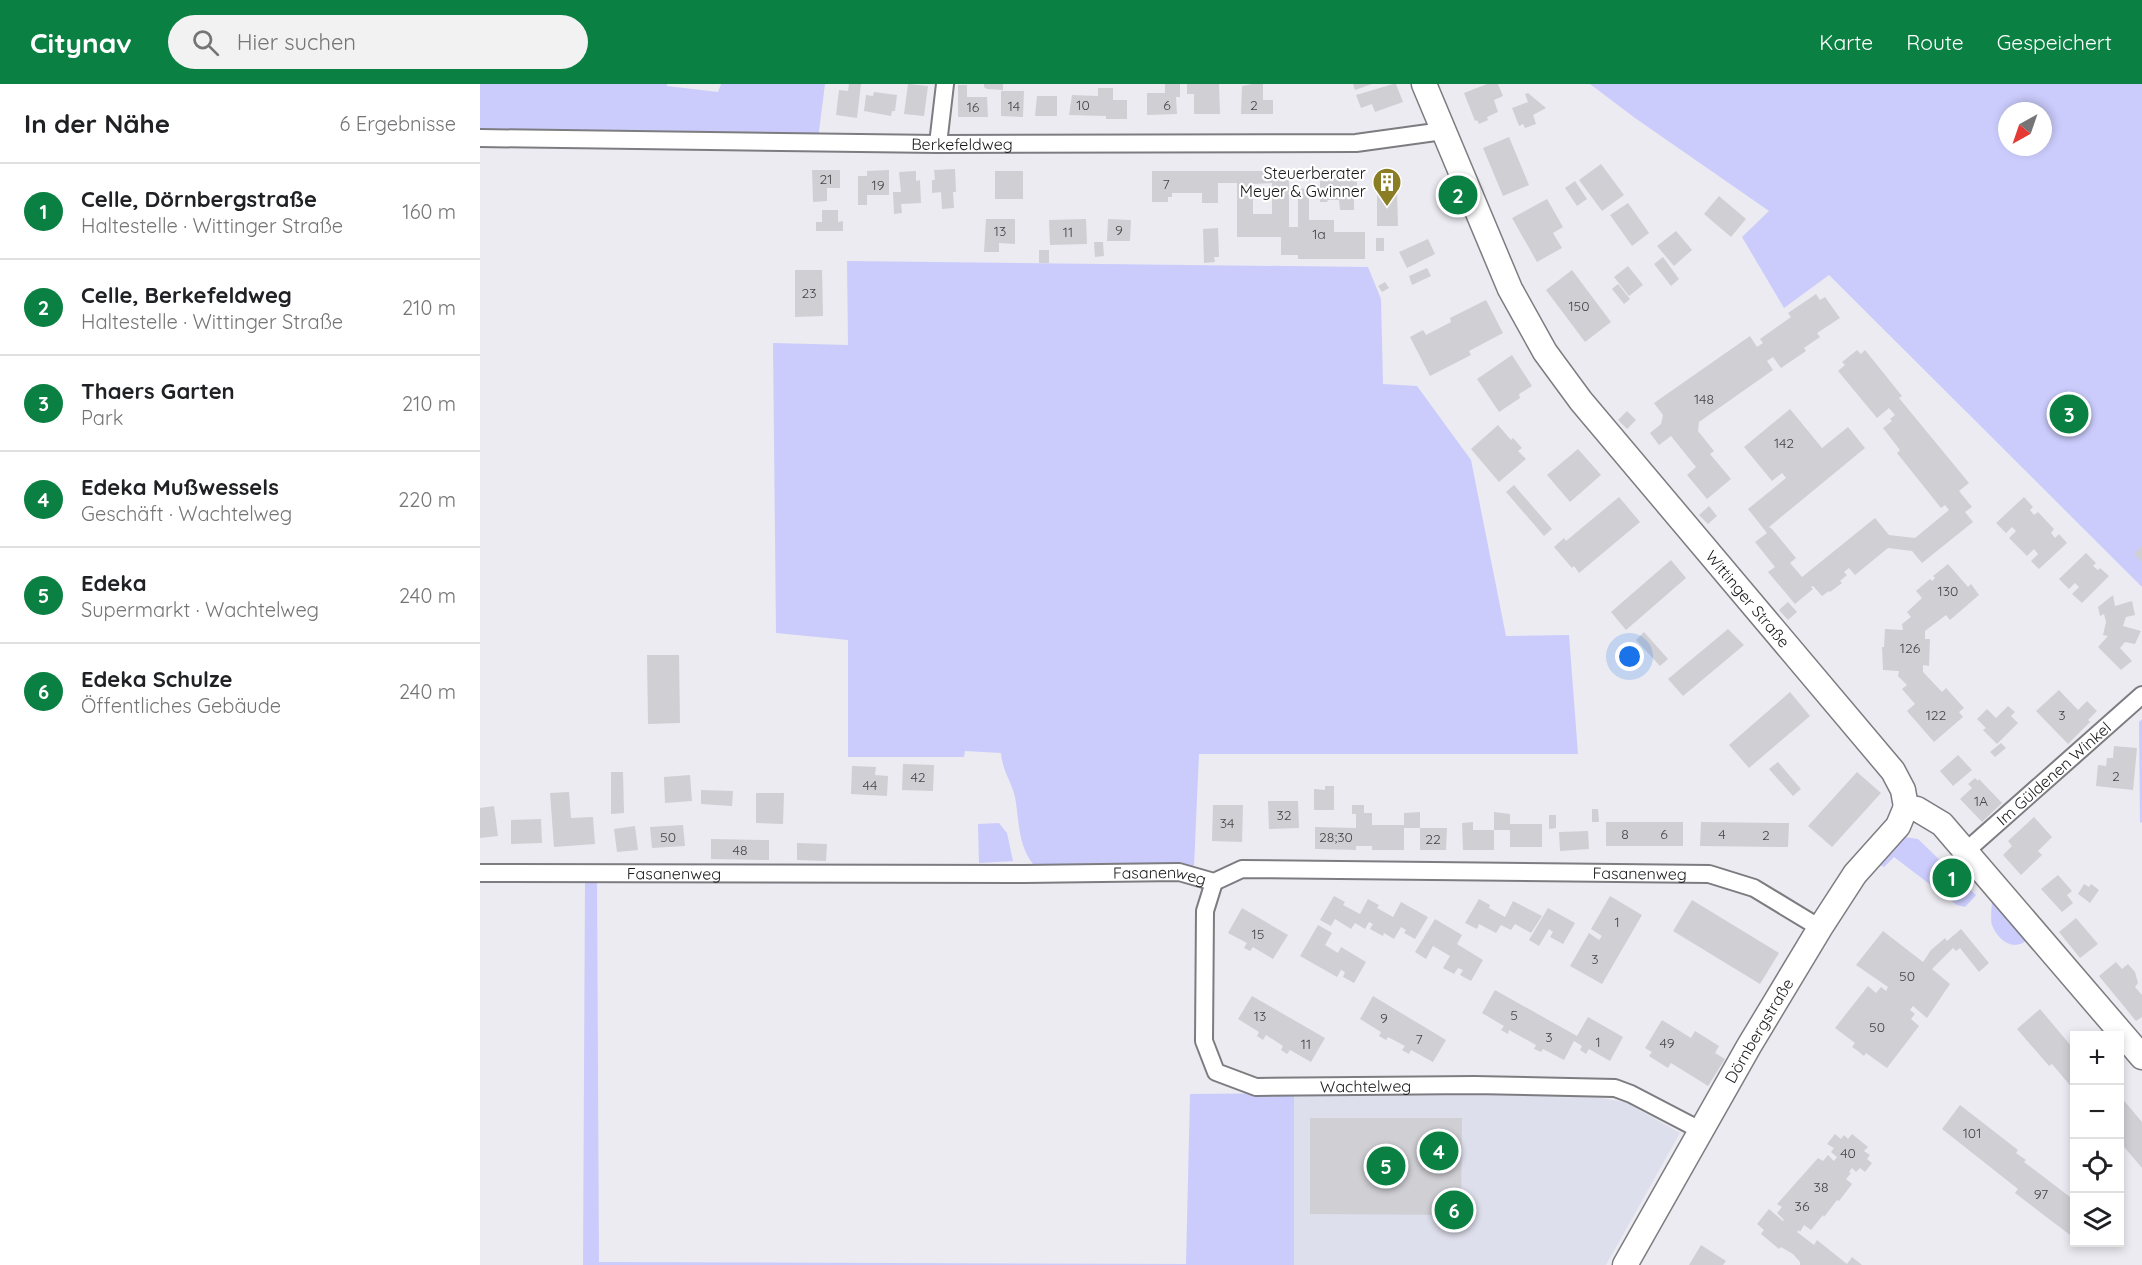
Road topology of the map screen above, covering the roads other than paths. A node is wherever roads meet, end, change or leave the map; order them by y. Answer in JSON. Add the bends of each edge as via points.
{"nodes":[{"id":1,"x":945,"y":84,"type":"edge"},
{"id":2,"x":1424,"y":84,"type":"edge"},
{"id":3,"x":1443,"y":131,"type":"junction"},
{"id":4,"x":480,"y":138,"type":"edge"},
{"id":5,"x":938,"y":144,"type":"junction"},
{"id":6,"x":2142,"y":695,"type":"edge"},
{"id":7,"x":1906,"y":807,"type":"junction"},
{"id":8,"x":1966,"y":851,"type":"junction"},
{"id":9,"x":480,"y":873,"type":"edge"},
{"id":10,"x":1214,"y":882,"type":"junction"},
{"id":11,"x":1820,"y":928,"type":"junction"},
{"id":12,"x":2142,"y":1057,"type":"edge"},
{"id":13,"x":1702,"y":1131,"type":"junction"},
{"id":14,"x":1625,"y":1265,"type":"edge"}],
"edges":[{"from":1,"to":5,"type":"street"},
{"from":2,"to":3,"type":"main road","name":"Wittinger Straße"},
{"from":3,"to":5,"type":"street","name":"Berkefeldweg","via":[[1356,143]]},
{"from":3,"to":7,"type":"main road","name":"Wittinger Straße","via":[[1510,289],[1545,352],[1581,401],[1893,771]]},
{"from":4,"to":5,"type":"street","name":"Berkefeldweg"},
{"from":6,"to":8,"type":"street","name":"Im Güldenen Winkel"},
{"from":7,"to":8,"type":"main road","via":[[1938,820]]},
{"from":7,"to":11,"type":"main road","name":"Dörnbergstraße","via":[[1898,826],[1855,874]]},
{"from":8,"to":12,"type":"main road"},
{"from":9,"to":10,"type":"street","name":"Fasanenweg","via":[[1179,872]]},
{"from":10,"to":11,"type":"street","name":"Fasanenweg","via":[[1242,869],[1709,874],[1754,888]]},
{"from":10,"to":13,"type":"street","name":"Wachtelweg","via":[[1205,911],[1204,1041],[1216,1072],[1256,1087],[1615,1088]]},
{"from":11,"to":13,"type":"main road","name":"Dörnbergstraße"},
{"from":13,"to":14,"type":"main road","name":"Dörnbergstraße"}]}
